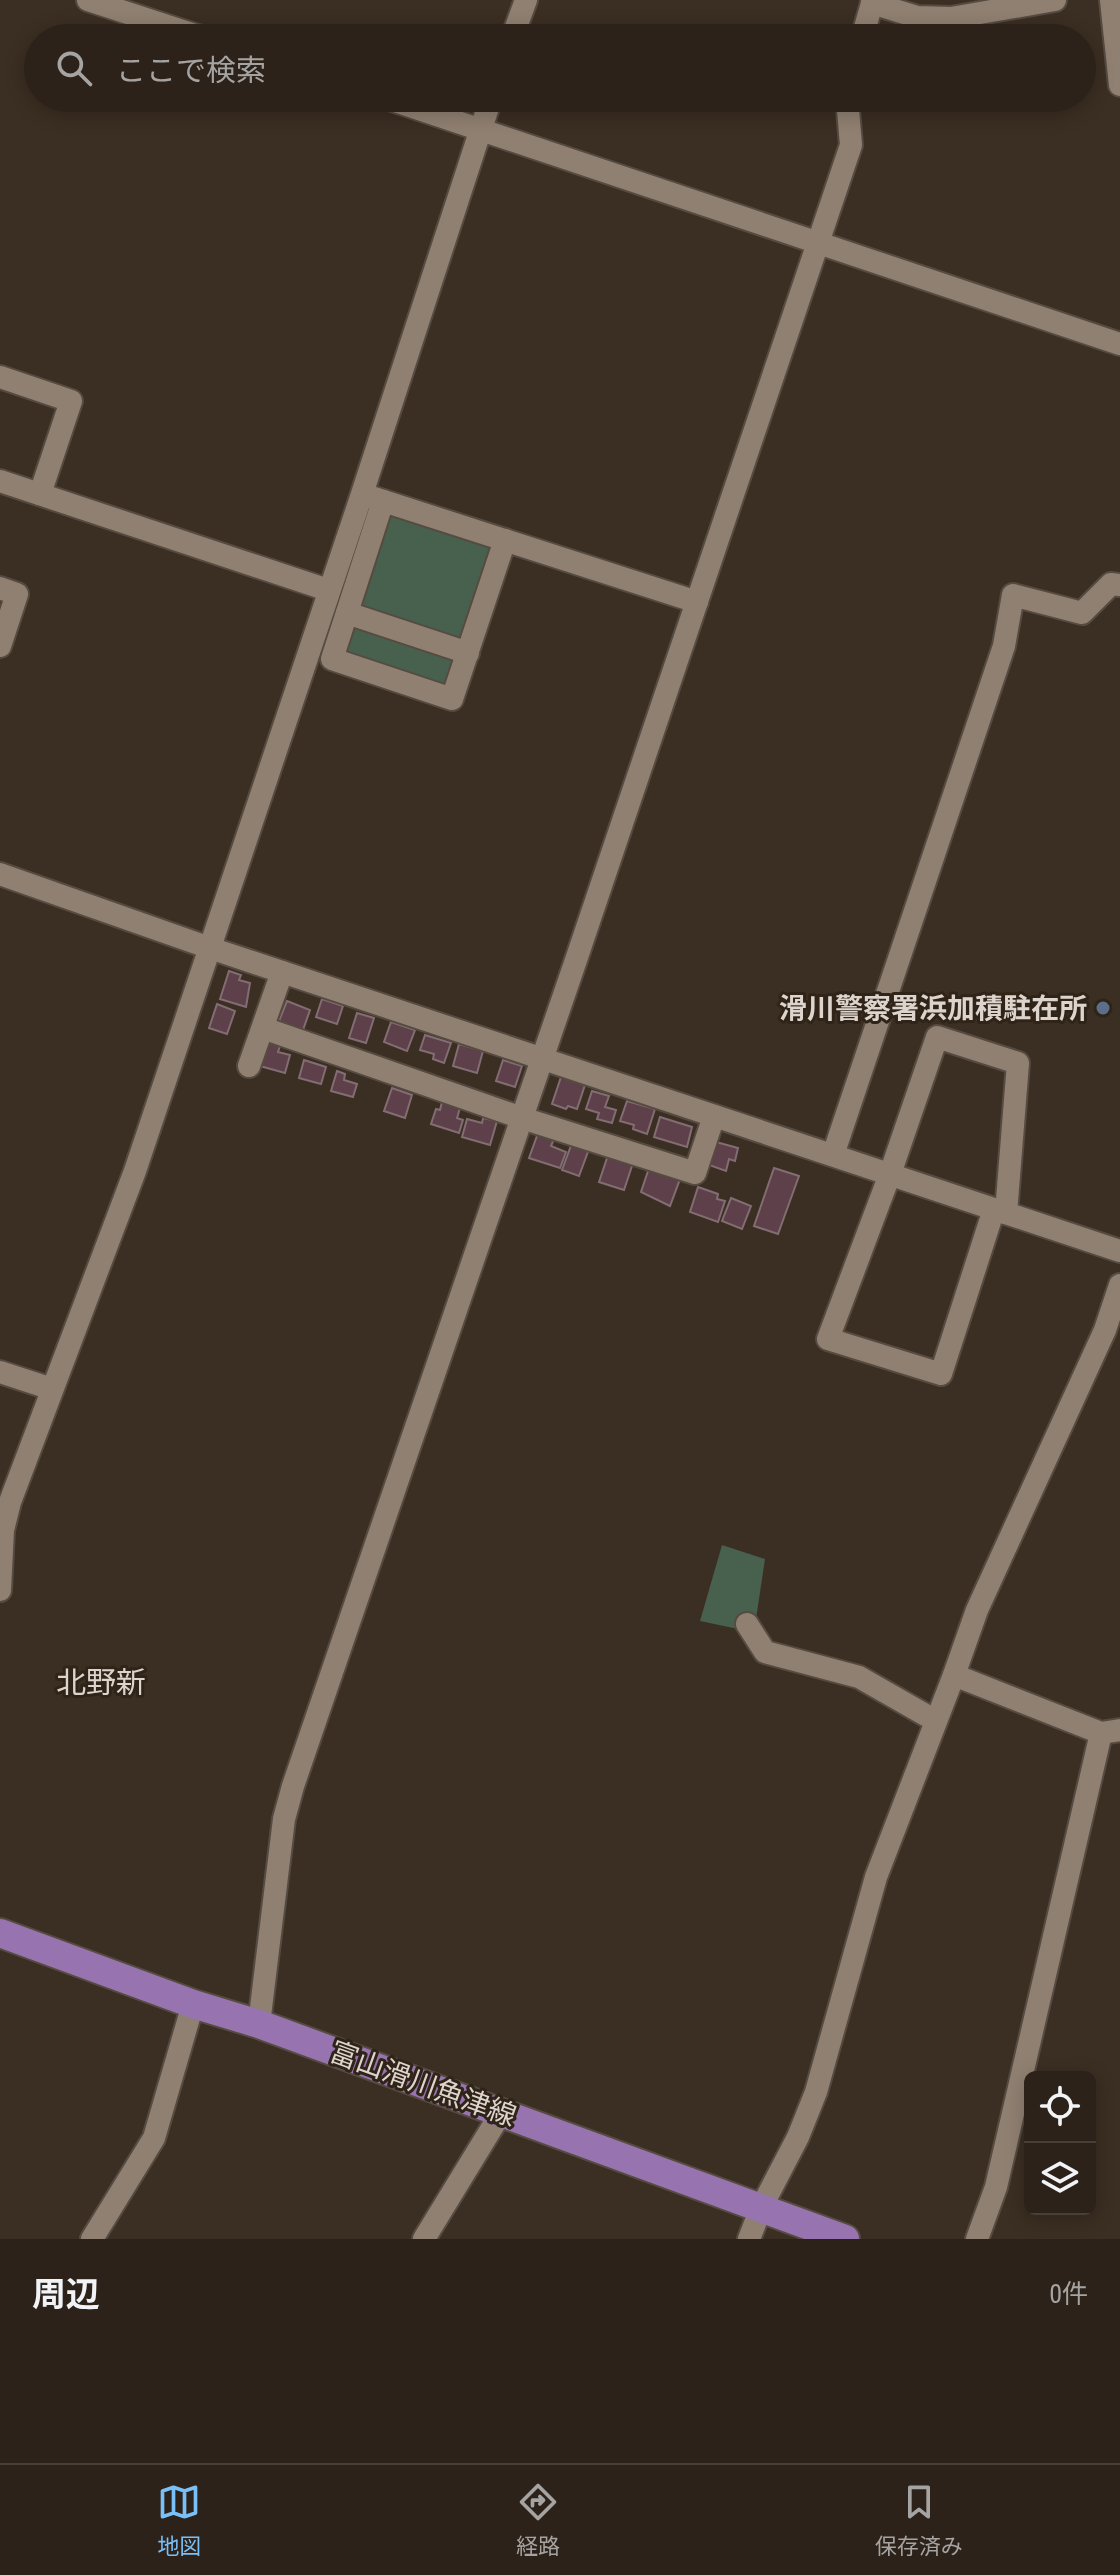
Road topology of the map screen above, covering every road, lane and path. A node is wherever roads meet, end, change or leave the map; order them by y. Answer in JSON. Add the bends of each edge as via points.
{"nodes":[{"id":1,"x":88,"y":0,"type":"edge"},
{"id":2,"x":526,"y":0,"type":"edge"},
{"id":3,"x":1055,"y":0,"type":"edge"},
{"id":4,"x":1111,"y":0,"type":"edge"},
{"id":5,"x":872,"y":1,"type":"edge"},
{"id":6,"x":161,"y":24,"type":"edge"},
{"id":7,"x":517,"y":24,"type":"edge"},
{"id":8,"x":866,"y":24,"type":"edge"},
{"id":9,"x":1120,"y":85,"type":"edge"},
{"id":10,"x":428,"y":112,"type":"edge"},
{"id":11,"x":486,"y":112,"type":"edge"},
{"id":12,"x":848,"y":112,"type":"edge"},
{"id":13,"x":480,"y":129,"type":"junction"},
{"id":14,"x":818,"y":244,"type":"junction"},
{"id":15,"x":1120,"y":344,"type":"edge"},
{"id":16,"x":0,"y":377,"type":"edge"},
{"id":17,"x":0,"y":481,"type":"edge"},
{"id":18,"x":40,"y":494,"type":"junction"},
{"id":19,"x":373,"y":498,"type":"junction"},
{"id":20,"x":505,"y":540,"type":"junction"},
{"id":21,"x":1120,"y":585,"type":"edge"},
{"id":22,"x":0,"y":588,"type":"edge"},
{"id":23,"x":328,"y":590,"type":"junction"},
{"id":24,"x":697,"y":602,"type":"junction"},
{"id":25,"x":347,"y":613,"type":"junction"},
{"id":26,"x":0,"y":646,"type":"edge"},
{"id":27,"x":468,"y":653,"type":"junction"},
{"id":28,"x":0,"y":874,"type":"edge"},
{"id":29,"x":210,"y":948,"type":"junction"},
{"id":30,"x":282,"y":972,"type":"junction"},
{"id":31,"x":263,"y":1028,"type":"junction"},
{"id":32,"x":542,"y":1059,"type":"junction"},
{"id":33,"x":249,"y":1066,"type":"dead end"},
{"id":34,"x":714,"y":1116,"type":"junction"},
{"id":35,"x":522,"y":1118,"type":"junction"},
{"id":36,"x":833,"y":1155,"type":"junction"},
{"id":37,"x":890,"y":1174,"type":"junction"},
{"id":38,"x":1000,"y":1211,"type":"junction"},
{"id":39,"x":1120,"y":1251,"type":"edge"},
{"id":40,"x":1120,"y":1285,"type":"edge"},
{"id":41,"x":0,"y":1372,"type":"edge"},
{"id":42,"x":52,"y":1389,"type":"junction"},
{"id":43,"x":5,"y":1502,"type":"edge"},
{"id":44,"x":0,"y":1590,"type":"edge"},
{"id":45,"x":747,"y":1624,"type":"dead end"},
{"id":46,"x":954,"y":1675,"type":"junction"},
{"id":47,"x":936,"y":1721,"type":"junction"},
{"id":48,"x":1111,"y":1732,"type":"edge"},
{"id":49,"x":0,"y":1933,"type":"edge"},
{"id":50,"x":193,"y":2004,"type":"junction"},
{"id":51,"x":259,"y":2024,"type":"junction"},
{"id":52,"x":501,"y":2113,"type":"junction"},
{"id":53,"x":761,"y":2208,"type":"junction"},
{"id":54,"x":92,"y":2239,"type":"edge"},
{"id":55,"x":424,"y":2239,"type":"edge"},
{"id":56,"x":749,"y":2239,"type":"edge"},
{"id":57,"x":845,"y":2239,"type":"edge"},
{"id":58,"x":977,"y":2239,"type":"edge"}],
"edges":[{"from":1,"to":6,"type":"street"},
{"from":2,"to":7,"type":"street"},
{"from":3,"to":5,"type":"street","via":[[951,18],[917,17]]},
{"from":4,"to":9,"type":"street"},
{"from":5,"to":8,"type":"street"},
{"from":10,"to":13,"type":"street"},
{"from":11,"to":13,"type":"street"},
{"from":12,"to":14,"type":"street","via":[[851,145]]},
{"from":13,"to":14,"type":"street"},
{"from":13,"to":19,"type":"street"},
{"from":14,"to":15,"type":"street"},
{"from":14,"to":24,"type":"street"},
{"from":16,"to":18,"type":"street","via":[[71,401]]},
{"from":17,"to":18,"type":"street"},
{"from":18,"to":23,"type":"street"},
{"from":19,"to":20,"type":"street"},
{"from":19,"to":23,"type":"street"},
{"from":19,"to":25,"type":"street"},
{"from":20,"to":24,"type":"street"},
{"from":20,"to":27,"type":"street"},
{"from":21,"to":36,"type":"street","via":[[1111,584],[1082,613],[1013,595],[1004,646]]},
{"from":22,"to":26,"type":"street","via":[[17,594]]},
{"from":23,"to":29,"type":"street"},
{"from":24,"to":32,"type":"street"},
{"from":25,"to":27,"type":"street"},
{"from":25,"to":27,"type":"street","via":[[332,659],[452,699]]},
{"from":28,"to":29,"type":"street"},
{"from":29,"to":30,"type":"street"},
{"from":29,"to":42,"type":"street","via":[[135,1171]]},
{"from":30,"to":31,"type":"street"},
{"from":30,"to":32,"type":"street"},
{"from":31,"to":33,"type":"street"},
{"from":31,"to":35,"type":"street"},
{"from":32,"to":34,"type":"street"},
{"from":32,"to":35,"type":"street"},
{"from":34,"to":35,"type":"street","via":[[695,1173]]},
{"from":34,"to":36,"type":"street"},
{"from":35,"to":51,"type":"street","via":[[287,1808]]},
{"from":36,"to":37,"type":"street"},
{"from":37,"to":38,"type":"street"},
{"from":37,"to":38,"type":"street","via":[[937,1037],[1018,1063]]},
{"from":37,"to":38,"type":"street","via":[[828,1339],[941,1374]]},
{"from":38,"to":39,"type":"street"},
{"from":40,"to":46,"type":"street","via":[[1105,1330],[977,1610]]},
{"from":41,"to":42,"type":"street"},
{"from":42,"to":43,"type":"street"},
{"from":43,"to":44,"type":"street"},
{"from":45,"to":47,"type":"street","via":[[765,1652],[859,1677]]},
{"from":46,"to":47,"type":"street"},
{"from":46,"to":48,"type":"street"},
{"from":47,"to":53,"type":"street","via":[[876,1877],[816,2092]]},
{"from":48,"to":58,"type":"street","via":[[999,2172]]},
{"from":49,"to":50,"type":"main road","name":"富山滑川魚津線"},
{"from":50,"to":51,"type":"main road","name":"富山滑川魚津線"},
{"from":50,"to":54,"type":"street","via":[[154,2138]]},
{"from":51,"to":52,"type":"main road","name":"富山滑川魚津線"},
{"from":52,"to":53,"type":"main road","name":"富山滑川魚津線"},
{"from":52,"to":55,"type":"street"},
{"from":53,"to":56,"type":"street"},
{"from":53,"to":57,"type":"main road","name":"富山滑川魚津線"}]}
